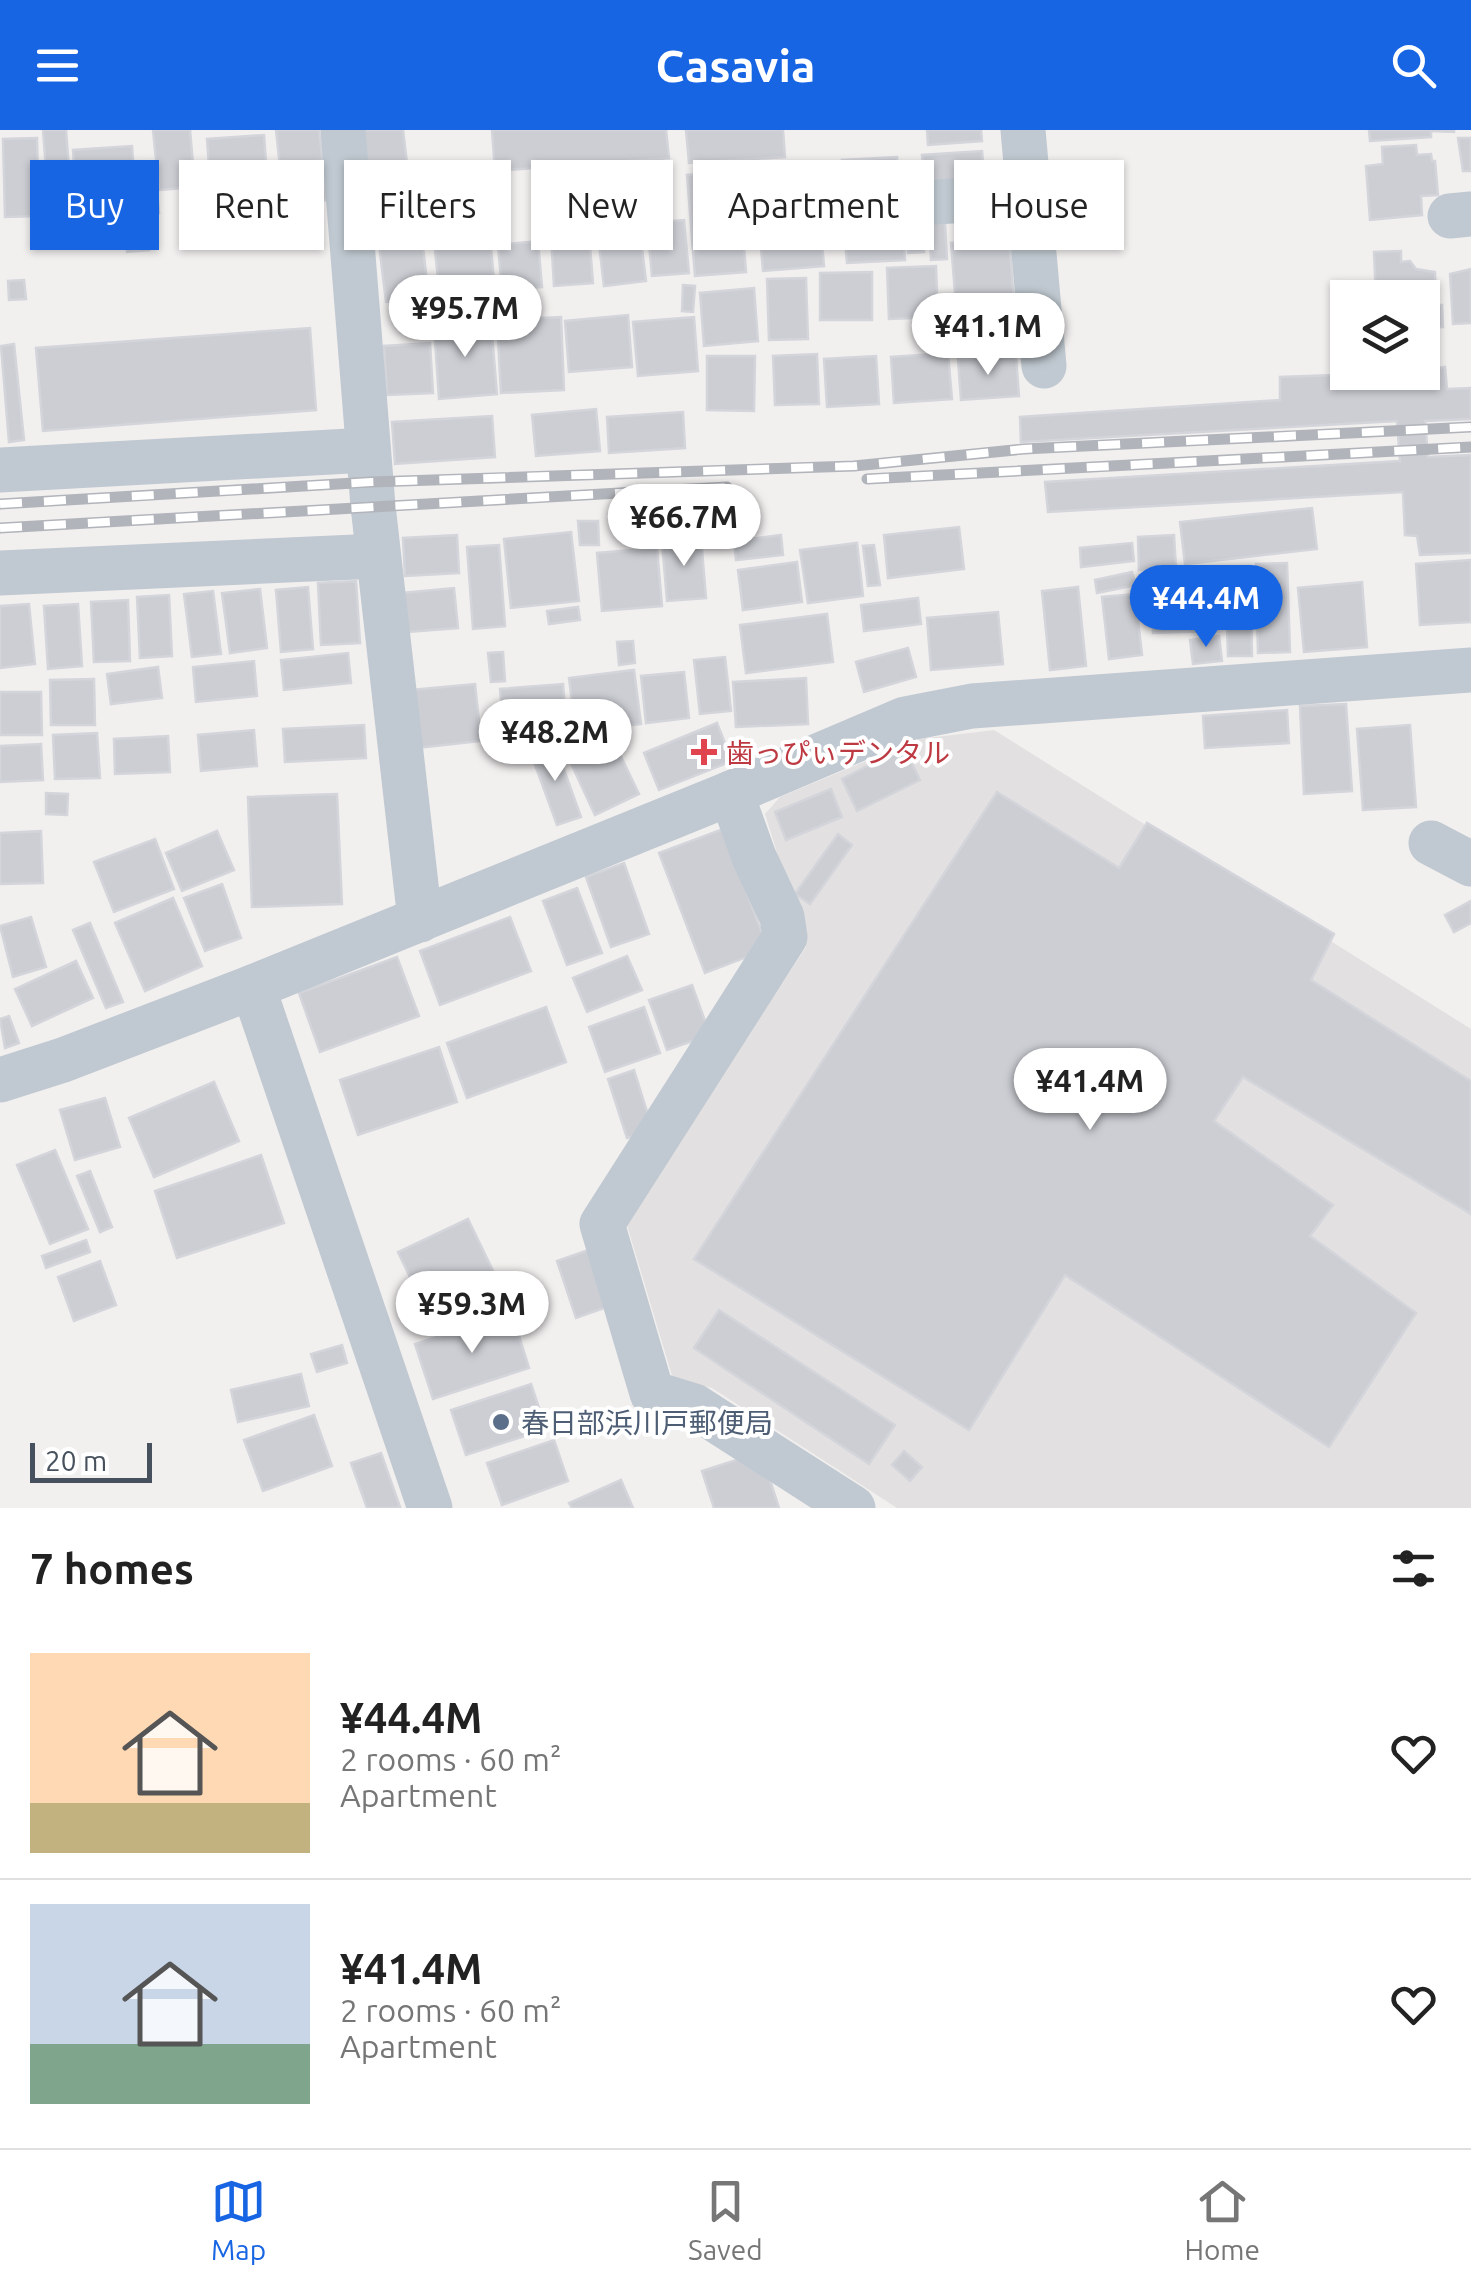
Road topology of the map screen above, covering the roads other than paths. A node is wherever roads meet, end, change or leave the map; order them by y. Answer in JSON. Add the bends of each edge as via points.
{"nodes":[{"id":1,"x":342,"y":130,"type":"edge"},
{"id":2,"x":1023,"y":130,"type":"edge"},
{"id":3,"x":1026,"y":160,"type":"edge"},
{"id":4,"x":1034,"y":250,"type":"edge"},
{"id":5,"x":1044,"y":366,"type":"dead end"},
{"id":6,"x":368,"y":450,"type":"junction"},
{"id":7,"x":0,"y":470,"type":"edge"},
{"id":8,"x":378,"y":556,"type":"junction"},
{"id":9,"x":0,"y":573,"type":"edge"},
{"id":10,"x":1471,"y":670,"type":"edge"},
{"id":11,"x":731,"y":794,"type":"junction"},
{"id":12,"x":1431,"y":843,"type":"dead end"},
{"id":13,"x":1471,"y":864,"type":"edge"},
{"id":14,"x":420,"y":920,"type":"junction"},
{"id":15,"x":253,"y":987,"type":"junction"},
{"id":16,"x":0,"y":1080,"type":"edge"},
{"id":17,"x":430,"y":1508,"type":"edge"},
{"id":18,"x":852,"y":1508,"type":"edge"}],
"edges":[{"from":1,"to":6,"type":"street"},
{"from":2,"to":3,"type":"street"},
{"from":4,"to":5,"type":"street"},
{"from":6,"to":7,"type":"street"},
{"from":6,"to":8,"type":"street"},
{"from":8,"to":9,"type":"street"},
{"from":8,"to":14,"type":"street"},
{"from":10,"to":11,"type":"street","via":[[972,706],[905,719]]},
{"from":11,"to":14,"type":"street"},
{"from":11,"to":18,"type":"street","via":[[786,937],[602,1224],[652,1393],[694,1406]]},
{"from":12,"to":13,"type":"street"},
{"from":14,"to":15,"type":"street"},
{"from":15,"to":16,"type":"street"},
{"from":15,"to":17,"type":"street"}]}
